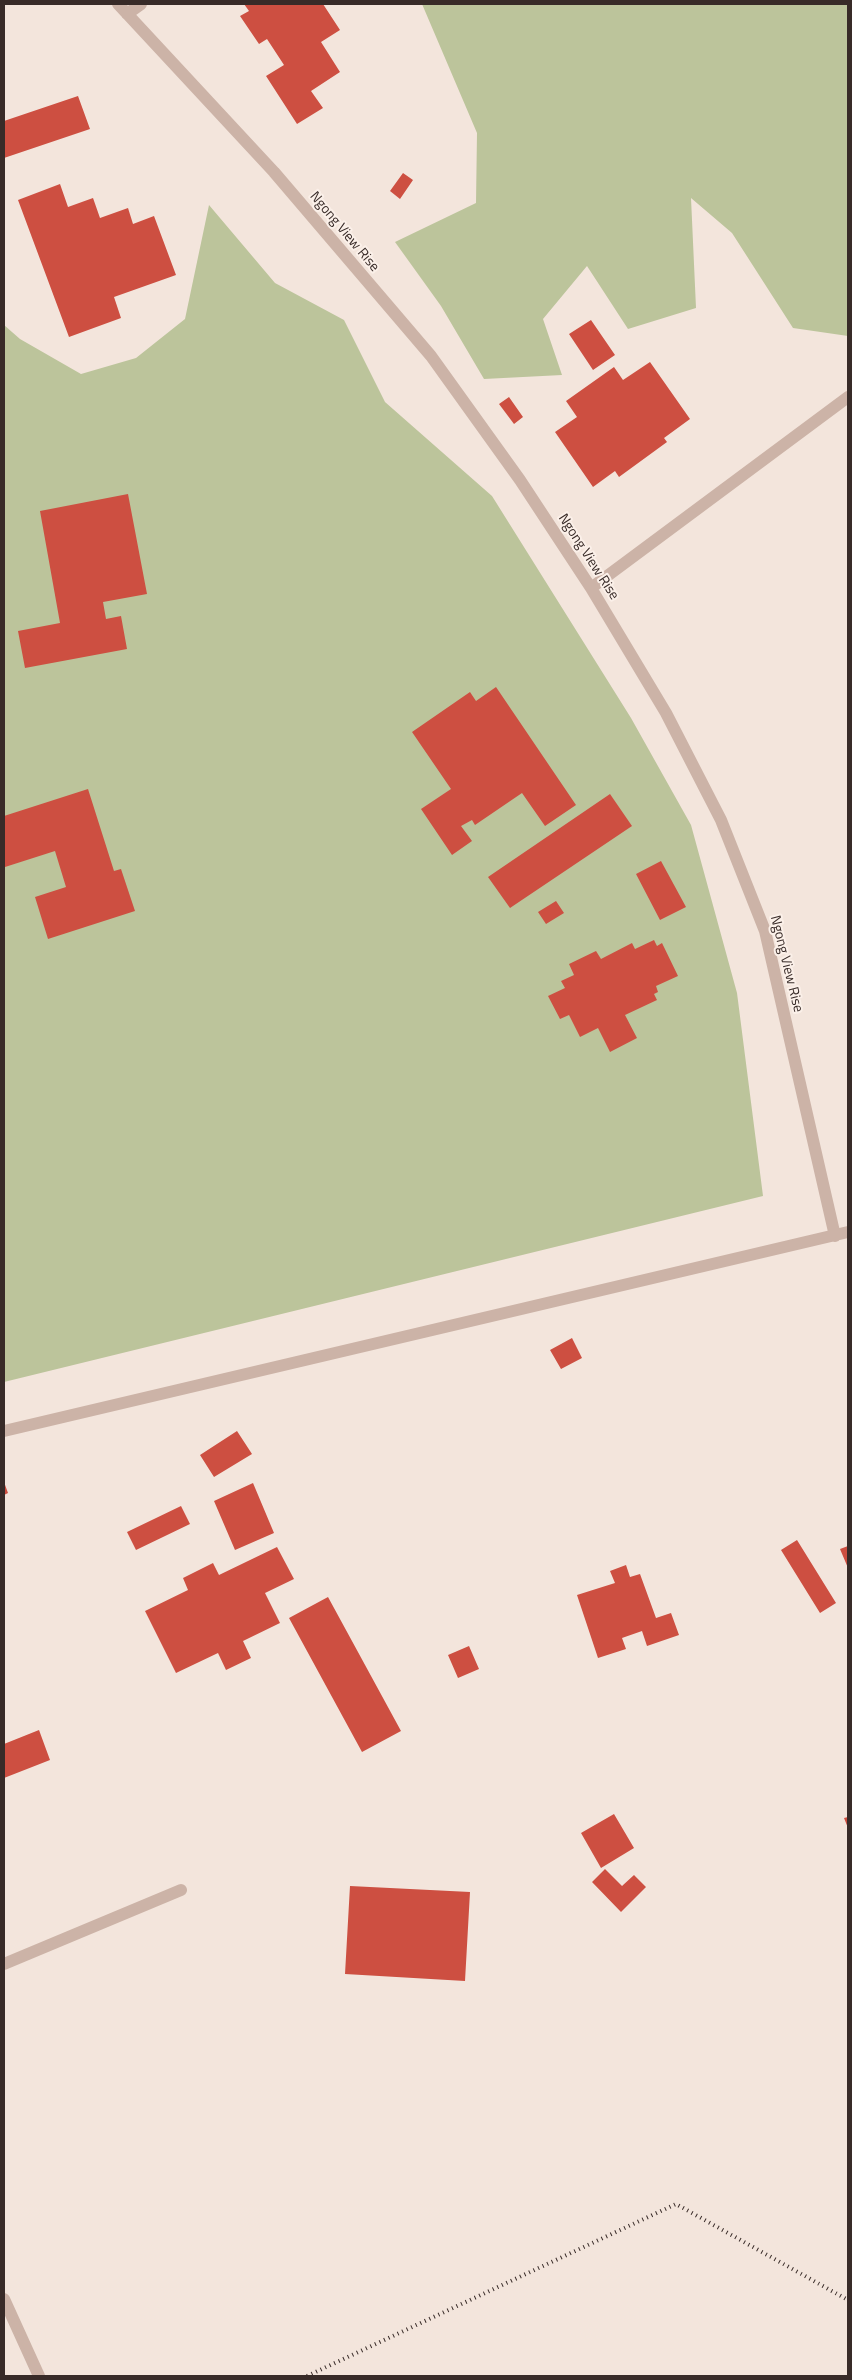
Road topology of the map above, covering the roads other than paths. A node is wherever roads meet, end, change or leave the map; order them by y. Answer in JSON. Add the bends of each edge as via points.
{"nodes":[{"id":1,"x":118,"y":4,"type":"edge"},
{"id":2,"x":141,"y":4,"type":"edge"},
{"id":3,"x":127,"y":14,"type":"junction"},
{"id":4,"x":848,"y":397,"type":"edge"},
{"id":5,"x":591,"y":588,"type":"junction"},
{"id":6,"x":848,"y":1232,"type":"edge"},
{"id":7,"x":835,"y":1236,"type":"junction"},
{"id":8,"x":4,"y":1431,"type":"edge"},
{"id":9,"x":181,"y":1890,"type":"dead end"},
{"id":10,"x":4,"y":1964,"type":"edge"},
{"id":11,"x":4,"y":2299,"type":"edge"},
{"id":12,"x":40,"y":2376,"type":"edge"}],
"edges":[{"from":1,"to":3,"type":"street","name":"Ngong View Rise"},
{"from":2,"to":3,"type":"street"},
{"from":3,"to":5,"type":"street","name":"Ngong View Rise","via":[[274,172],[431,356],[520,480]]},
{"from":4,"to":5,"type":"street"},
{"from":5,"to":7,"type":"street","name":"Ngong View Rise","via":[[666,713],[721,820],[765,931]]},
{"from":6,"to":7,"type":"street"},
{"from":7,"to":8,"type":"street"},
{"from":9,"to":10,"type":"street"},
{"from":11,"to":12,"type":"street"}]}
